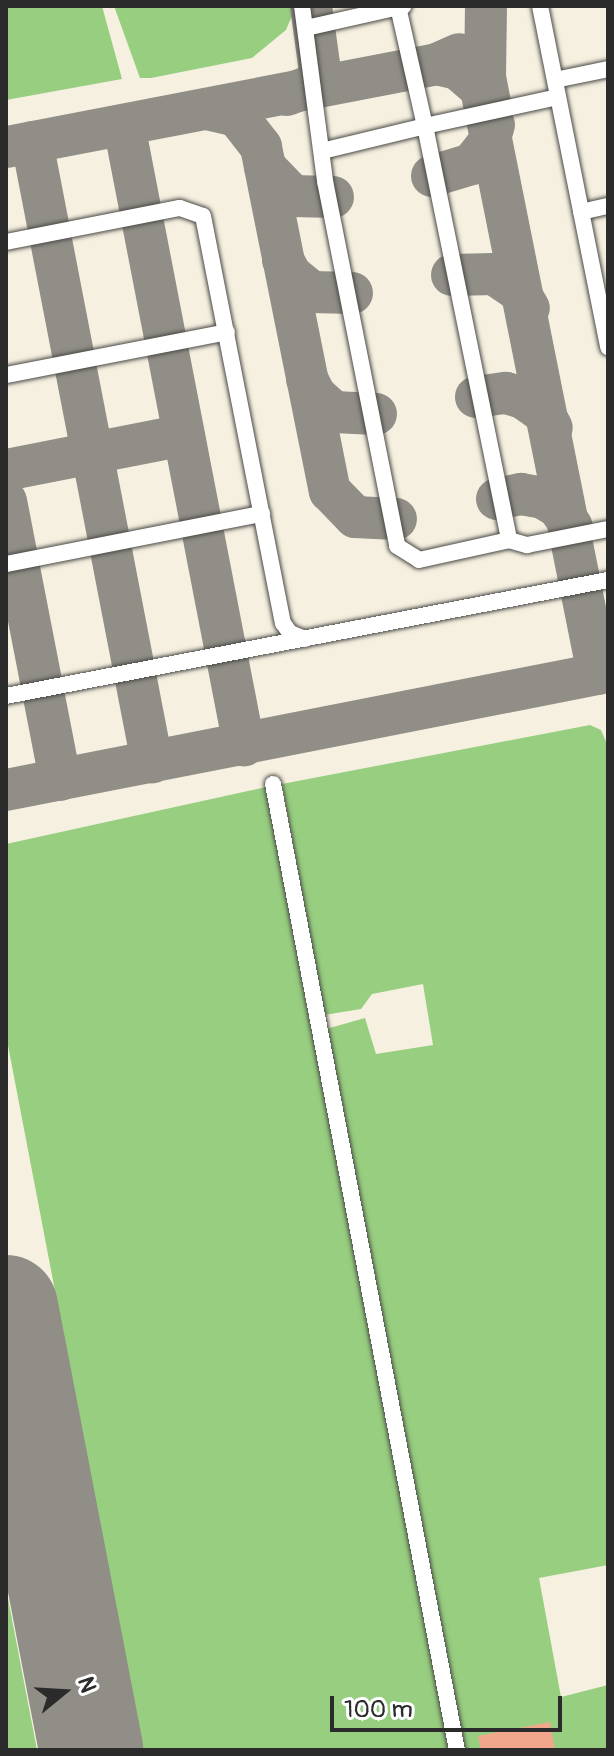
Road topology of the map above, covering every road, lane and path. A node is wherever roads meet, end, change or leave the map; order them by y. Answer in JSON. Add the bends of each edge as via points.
{"nodes":[{"id":1,"x":302,"y":6,"type":"edge"},
{"id":2,"x":540,"y":6,"type":"edge"},
{"id":3,"x":402,"y":8,"type":"edge"},
{"id":4,"x":306,"y":28,"type":"junction"},
{"id":5,"x":608,"y":69,"type":"edge"},
{"id":6,"x":555,"y":80,"type":"junction"},
{"id":7,"x":558,"y":97,"type":"junction"},
{"id":8,"x":425,"y":126,"type":"junction"},
{"id":9,"x":322,"y":151,"type":"junction"},
{"id":10,"x":608,"y":206,"type":"edge"},
{"id":11,"x":581,"y":212,"type":"junction"},
{"id":12,"x":6,"y":242,"type":"edge"},
{"id":13,"x":605,"y":312,"type":"edge"},
{"id":14,"x":227,"y":332,"type":"junction"},
{"id":15,"x":608,"y":347,"type":"edge"},
{"id":16,"x":6,"y":375,"type":"edge"},
{"id":17,"x":262,"y":514,"type":"junction"},
{"id":18,"x":608,"y":529,"type":"edge"},
{"id":19,"x":509,"y":540,"type":"junction"},
{"id":20,"x":6,"y":564,"type":"edge"},
{"id":21,"x":608,"y":580,"type":"edge"},
{"id":22,"x":283,"y":623,"type":"junction"},
{"id":23,"x":305,"y":639,"type":"junction"},
{"id":24,"x":269,"y":646,"type":"junction"},
{"id":25,"x":6,"y":696,"type":"edge"},
{"id":26,"x":273,"y":784,"type":"dead end"},
{"id":27,"x":457,"y":1750,"type":"edge"}],
"edges":[{"from":1,"to":4,"type":"lane"},
{"from":2,"to":6,"type":"lane"},
{"from":3,"to":4,"type":"lane"},
{"from":3,"to":8,"type":"lane"},
{"from":4,"to":9,"type":"lane"},
{"from":5,"to":6,"type":"lane"},
{"from":6,"to":7,"type":"lane"},
{"from":7,"to":8,"type":"lane"},
{"from":7,"to":11,"type":"lane"},
{"from":8,"to":9,"type":"lane"},
{"from":8,"to":19,"type":"lane"},
{"from":9,"to":19,"type":"lane","via":[[397,546],[419,560]]},
{"from":10,"to":11,"type":"lane"},
{"from":11,"to":13,"type":"lane"},
{"from":12,"to":14,"type":"lane","via":[[180,208],[196,210],[206,223]]},
{"from":13,"to":15,"type":"lane"},
{"from":14,"to":16,"type":"lane"},
{"from":14,"to":17,"type":"lane"},
{"from":17,"to":20,"type":"lane"},
{"from":17,"to":22,"type":"lane"},
{"from":18,"to":19,"type":"lane","via":[[527,545]]},
{"from":21,"to":23,"type":"lane"},
{"from":22,"to":23,"type":"lane"},
{"from":22,"to":24,"type":"lane","via":[[280,636]]},
{"from":23,"to":24,"type":"lane"},
{"from":24,"to":25,"type":"lane"},
{"from":26,"to":27,"type":"lane"}]}
